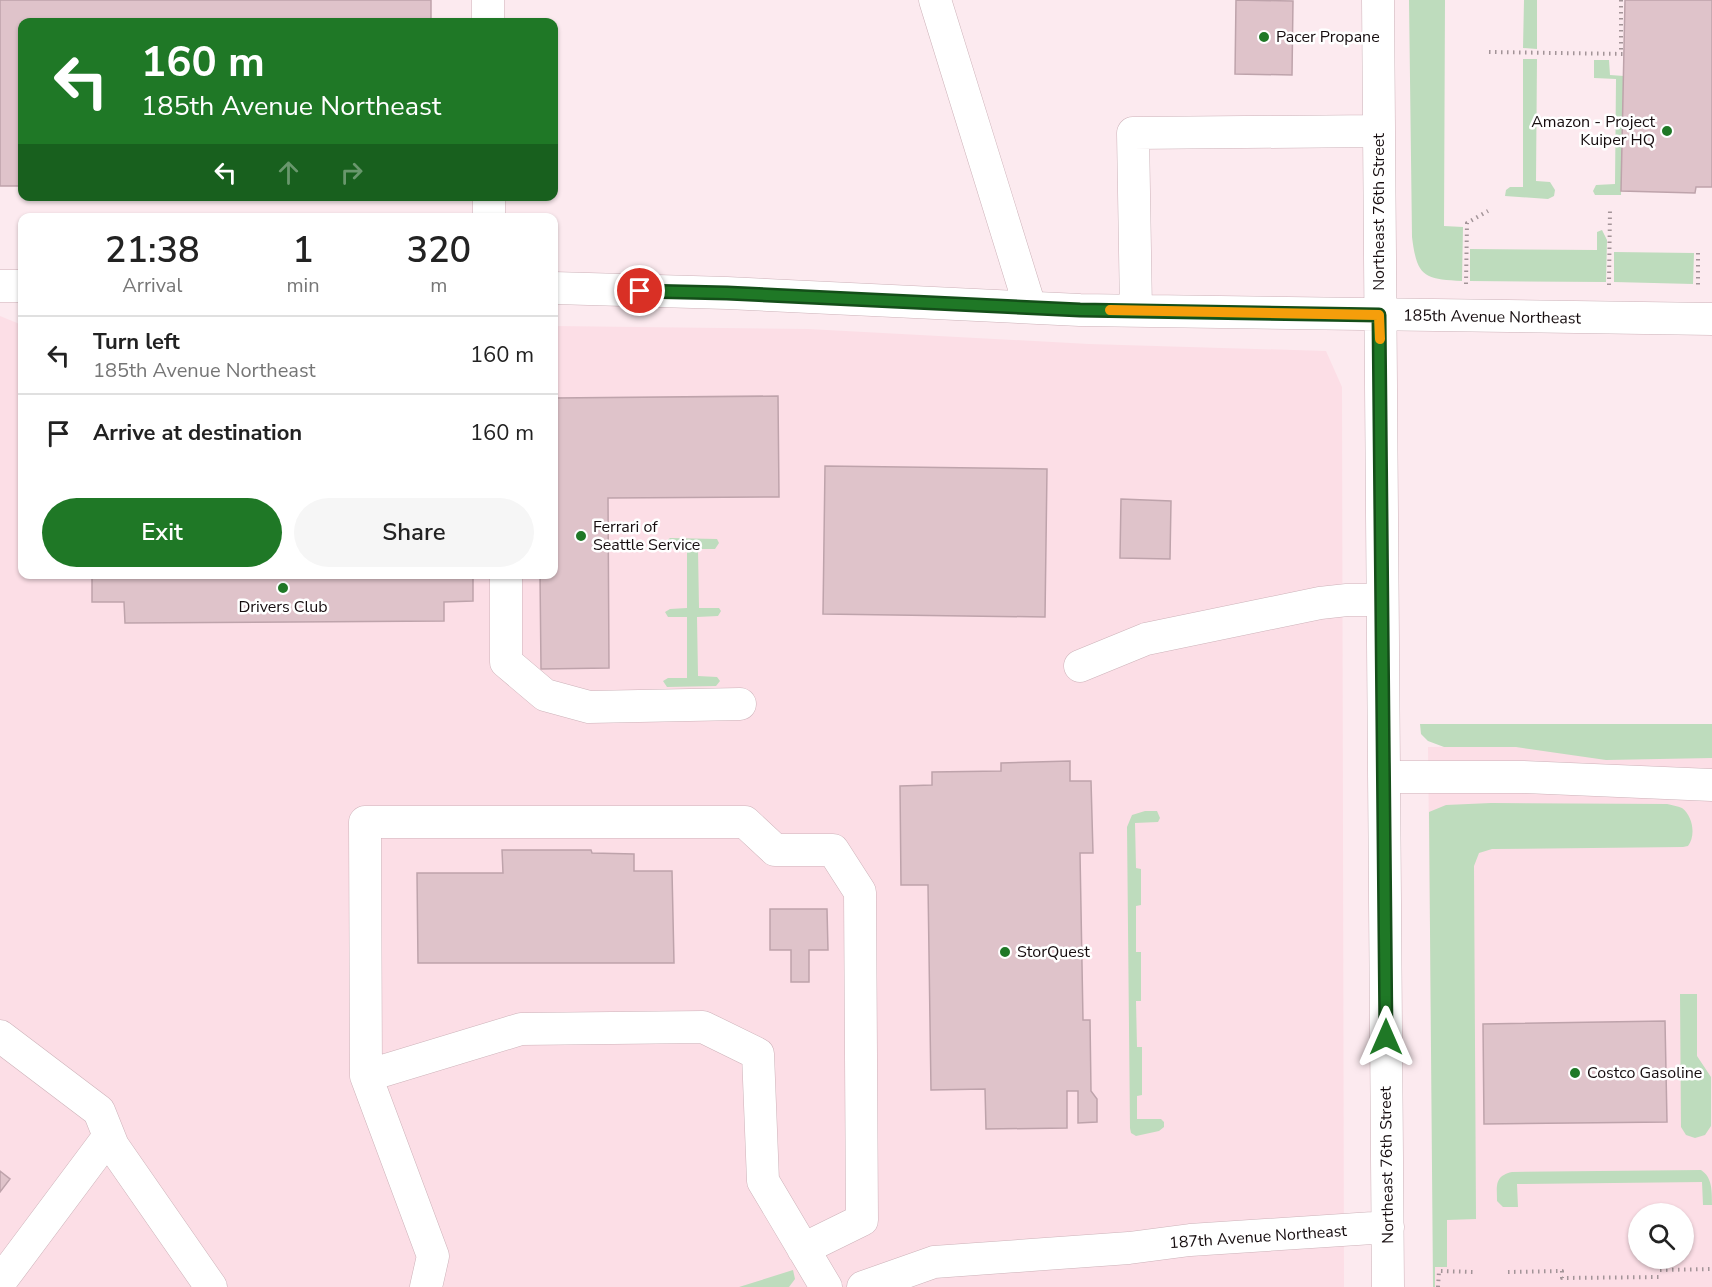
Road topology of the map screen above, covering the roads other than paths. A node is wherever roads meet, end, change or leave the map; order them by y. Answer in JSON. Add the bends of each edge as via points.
{"nodes":[{"id":1,"x":488,"y":0,"type":"edge"},
{"id":2,"x":935,"y":0,"type":"edge"},
{"id":3,"x":1378,"y":0,"type":"edge"},
{"id":4,"x":488,"y":18,"type":"edge"},
{"id":5,"x":1378,"y":131,"type":"junction"},
{"id":6,"x":0,"y":286,"type":"edge"},
{"id":7,"x":18,"y":286,"type":"edge"},
{"id":8,"x":558,"y":288,"type":"edge"},
{"id":9,"x":1030,"y":308,"type":"junction"},
{"id":10,"x":1136,"y":310,"type":"junction"},
{"id":11,"x":1379,"y":315,"type":"junction"},
{"id":12,"x":1712,"y":319,"type":"edge"},
{"id":13,"x":506,"y":579,"type":"edge"},
{"id":14,"x":1382,"y":600,"type":"junction"},
{"id":15,"x":1080,"y":666,"type":"dead end"},
{"id":16,"x":740,"y":704,"type":"dead end"},
{"id":17,"x":1384,"y":777,"type":"junction"},
{"id":18,"x":1712,"y":785,"type":"edge"},
{"id":19,"x":0,"y":1036,"type":"edge"},
{"id":20,"x":366,"y":1076,"type":"junction"},
{"id":21,"x":109,"y":1136,"type":"junction"},
{"id":22,"x":1388,"y":1227,"type":"junction"},
{"id":23,"x":803,"y":1249,"type":"junction"},
{"id":24,"x":0,"y":1282,"type":"edge"},
{"id":25,"x":211,"y":1287,"type":"edge"},
{"id":26,"x":426,"y":1287,"type":"edge"},
{"id":27,"x":826,"y":1287,"type":"edge"},
{"id":28,"x":863,"y":1287,"type":"edge"},
{"id":29,"x":1388,"y":1287,"type":"edge"}],
"edges":[{"from":1,"to":4,"type":"street"},
{"from":2,"to":9,"type":"street"},
{"from":3,"to":5,"type":"street","name":"Northeast 76th Street"},
{"from":5,"to":10,"type":"street","via":[[1133,133]]},
{"from":5,"to":11,"type":"street","name":"Northeast 76th Street"},
{"from":6,"to":7,"type":"street"},
{"from":8,"to":9,"type":"street","name":"185th Avenue Northeast"},
{"from":9,"to":10,"type":"street","name":"185th Avenue Northeast"},
{"from":10,"to":11,"type":"street","name":"185th Avenue Northeast"},
{"from":11,"to":12,"type":"street","name":"185th Avenue Northeast"},
{"from":11,"to":14,"type":"street","name":"Northeast 76th Street"},
{"from":13,"to":16,"type":"street","via":[[506,662],[545,694],[589,707]]},
{"from":14,"to":15,"type":"street","via":[[1320,603],[1146,639]]},
{"from":14,"to":17,"type":"street","name":"Northeast 76th Street"},
{"from":17,"to":18,"type":"street","via":[[1522,777]]},
{"from":17,"to":22,"type":"street","name":"Northeast 76th Street"},
{"from":19,"to":21,"type":"street","via":[[99,1111]]},
{"from":20,"to":23,"type":"street","via":[[521,1029],[703,1027],[758,1054],[763,1181]]},
{"from":20,"to":23,"type":"street","via":[[365,822],[745,822],[775,850],[833,850],[860,892],[862,1220]]},
{"from":20,"to":26,"type":"street","via":[[433,1256]]},
{"from":21,"to":24,"type":"street"},
{"from":21,"to":25,"type":"street"},
{"from":22,"to":28,"type":"street","name":"187th Avenue Northeast","via":[[934,1262]]},
{"from":22,"to":29,"type":"street","name":"Northeast 76th Street"},
{"from":23,"to":27,"type":"street"}]}
